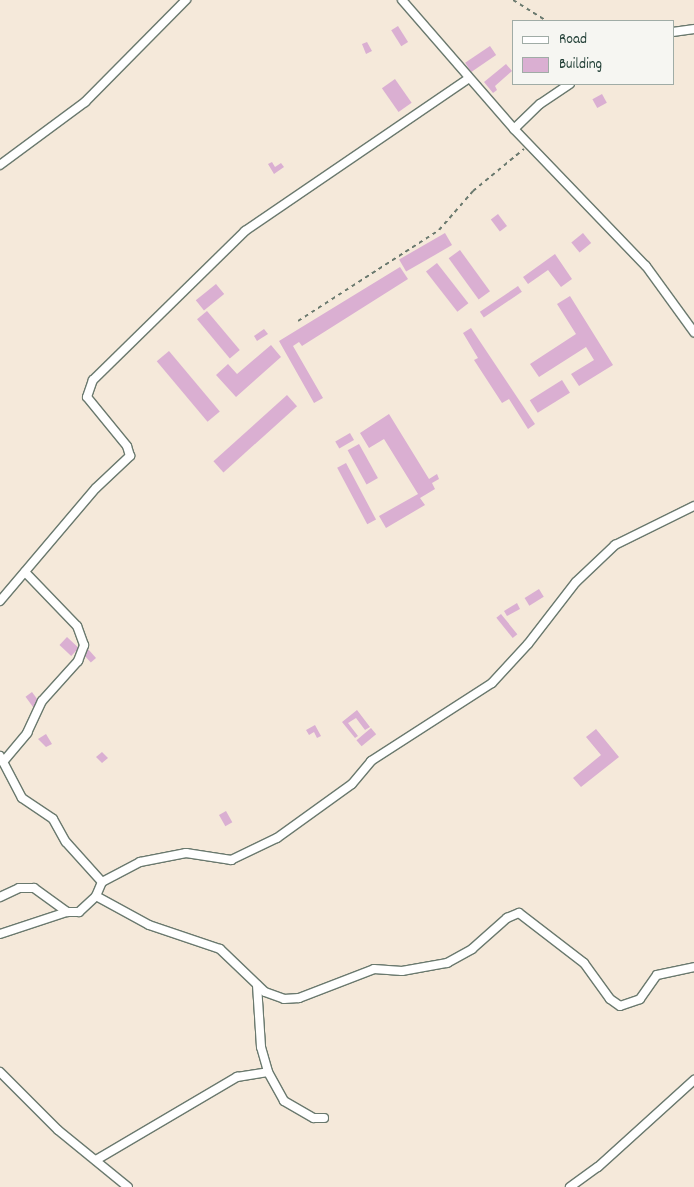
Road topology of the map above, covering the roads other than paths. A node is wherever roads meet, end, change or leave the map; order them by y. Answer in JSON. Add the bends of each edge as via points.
{"nodes":[{"id":1,"x":186,"y":0,"type":"edge"},
{"id":2,"x":402,"y":0,"type":"edge"},
{"id":3,"x":694,"y":29,"type":"edge"},
{"id":4,"x":674,"y":32,"type":"edge"},
{"id":5,"x":469,"y":78,"type":"junction"},
{"id":6,"x":568,"y":85,"type":"edge"},
{"id":7,"x":514,"y":129,"type":"junction"},
{"id":8,"x":0,"y":165,"type":"edge"},
{"id":9,"x":694,"y":332,"type":"edge"},
{"id":10,"x":694,"y":506,"type":"edge"},
{"id":11,"x":25,"y":572,"type":"junction"},
{"id":12,"x":0,"y":601,"type":"edge"},
{"id":13,"x":1,"y":759,"type":"edge"},
{"id":14,"x":102,"y":882,"type":"junction"},
{"id":15,"x":96,"y":896,"type":"junction"},
{"id":16,"x":0,"y":897,"type":"edge"},
{"id":17,"x":67,"y":912,"type":"junction"},
{"id":18,"x":0,"y":934,"type":"edge"},
{"id":19,"x":694,"y":967,"type":"edge"},
{"id":20,"x":257,"y":985,"type":"junction"},
{"id":21,"x":0,"y":1072,"type":"edge"},
{"id":22,"x":268,"y":1072,"type":"junction"},
{"id":23,"x":694,"y":1080,"type":"edge"},
{"id":24,"x":324,"y":1118,"type":"dead end"},
{"id":25,"x":96,"y":1160,"type":"junction"},
{"id":26,"x":128,"y":1187,"type":"edge"},
{"id":27,"x":570,"y":1187,"type":"edge"}],
"edges":[{"from":1,"to":8,"type":"street","via":[[85,102]]},
{"from":2,"to":5,"type":"street"},
{"from":3,"to":4,"type":"street"},
{"from":5,"to":7,"type":"street"},
{"from":5,"to":11,"type":"street","via":[[246,231],[93,380],[87,397],[127,446],[130,456],[96,488]]},
{"from":6,"to":7,"type":"street","via":[[540,104]]},
{"from":7,"to":9,"type":"street","via":[[646,266]]},
{"from":10,"to":14,"type":"street","via":[[615,545],[576,582],[528,644],[492,682],[371,761],[352,784],[277,838],[231,860],[186,853],[140,862]]},
{"from":11,"to":12,"type":"street"},
{"from":11,"to":13,"type":"street","via":[[77,626],[84,645],[78,661],[42,701],[27,733]]},
{"from":13,"to":14,"type":"street","via":[[22,798],[52,819],[66,842]]},
{"from":14,"to":15,"type":"street"},
{"from":15,"to":17,"type":"street","via":[[84,909]]},
{"from":15,"to":20,"type":"street","via":[[149,925],[220,949]]},
{"from":16,"to":17,"type":"street","via":[[19,888],[34,888]]},
{"from":17,"to":18,"type":"street"},
{"from":19,"to":20,"type":"street","via":[[657,975],[640,999],[620,1006],[610,999],[584,963],[519,913],[507,918],[457,958],[433,967],[402,971],[374,969],[291,999],[270,996]]},
{"from":20,"to":22,"type":"street","via":[[261,1047]]},
{"from":21,"to":25,"type":"street","via":[[58,1130]]},
{"from":22,"to":24,"type":"street","via":[[284,1101],[314,1118]]},
{"from":22,"to":25,"type":"street","via":[[237,1077]]},
{"from":23,"to":27,"type":"street","via":[[598,1167]]},
{"from":25,"to":26,"type":"street"}]}
